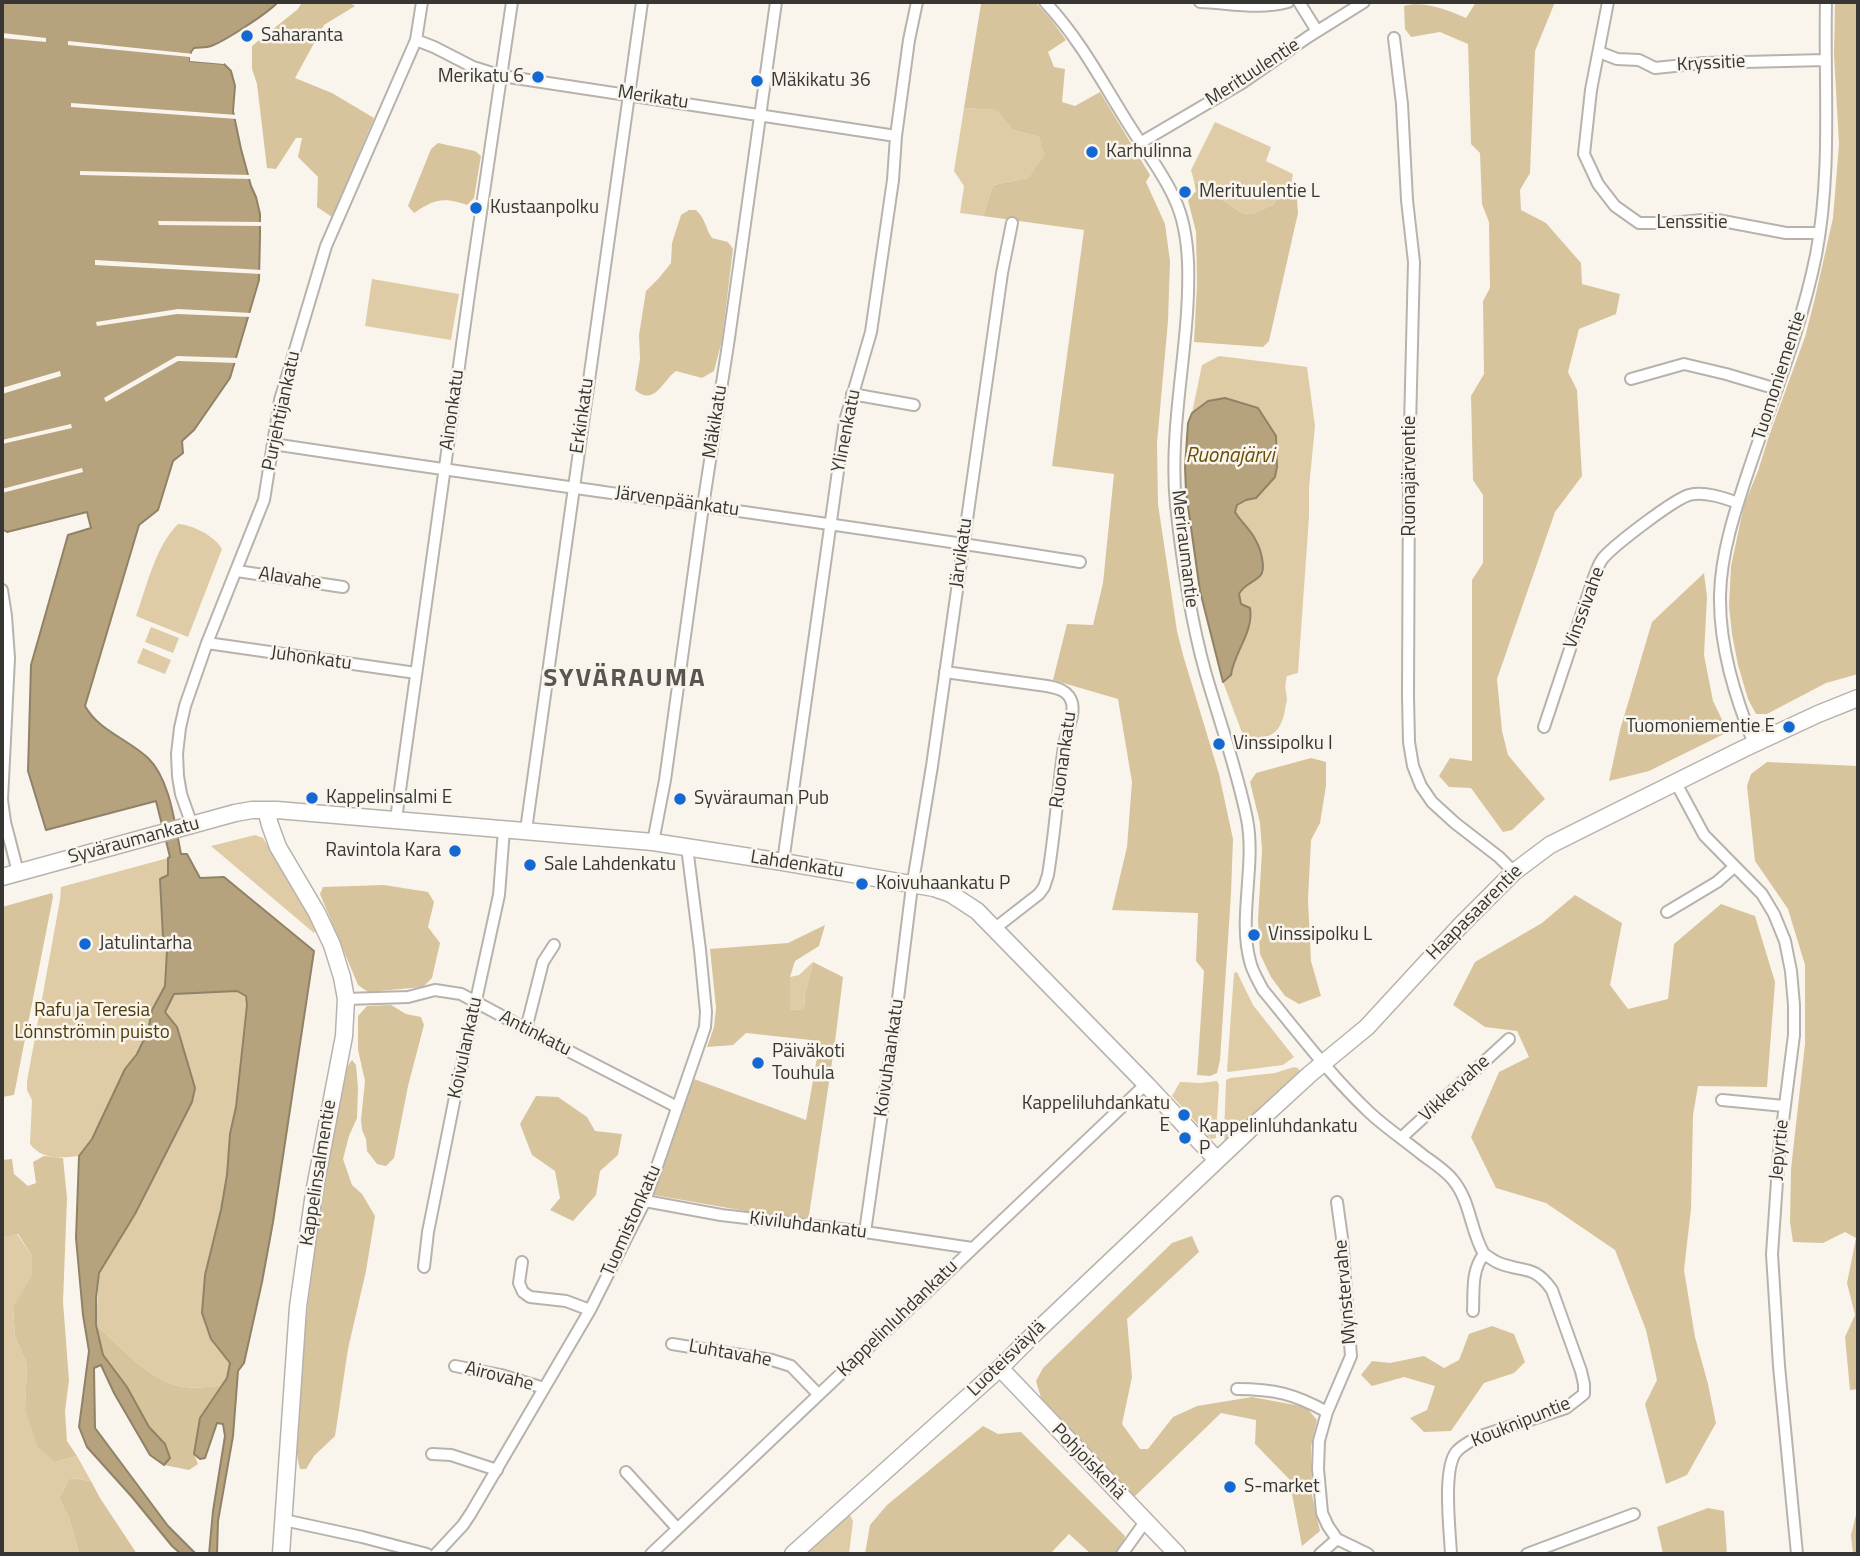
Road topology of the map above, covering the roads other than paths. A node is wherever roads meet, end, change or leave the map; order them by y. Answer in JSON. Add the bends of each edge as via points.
{"nodes":[{"id":1,"x":422,"y":2,"type":"edge"},
{"id":2,"x":512,"y":2,"type":"edge"},
{"id":3,"x":642,"y":2,"type":"edge"},
{"id":4,"x":776,"y":2,"type":"edge"},
{"id":5,"x":917,"y":2,"type":"edge"},
{"id":6,"x":1045,"y":2,"type":"edge"},
{"id":7,"x":1200,"y":2,"type":"edge"},
{"id":8,"x":1288,"y":2,"type":"edge"},
{"id":9,"x":1299,"y":2,"type":"edge"},
{"id":10,"x":1364,"y":2,"type":"edge"},
{"id":11,"x":1608,"y":2,"type":"edge"},
{"id":12,"x":1826,"y":2,"type":"edge"},
{"id":13,"x":1317,"y":31,"type":"junction"},
{"id":14,"x":1394,"y":37,"type":"dead end"},
{"id":15,"x":416,"y":40,"type":"junction"},
{"id":16,"x":1600,"y":52,"type":"junction"},
{"id":17,"x":1825,"y":60,"type":"junction"},
{"id":18,"x":502,"y":76,"type":"junction"},
{"id":19,"x":630,"y":94,"type":"junction"},
{"id":20,"x":760,"y":115,"type":"junction"},
{"id":21,"x":896,"y":136,"type":"junction"},
{"id":22,"x":1140,"y":143,"type":"junction"},
{"id":23,"x":1012,"y":223,"type":"dead end"},
{"id":24,"x":1819,"y":233,"type":"junction"},
{"id":25,"x":1631,"y":379,"type":"dead end"},
{"id":26,"x":1777,"y":389,"type":"junction"},
{"id":27,"x":852,"y":394,"type":"junction"},
{"id":28,"x":914,"y":405,"type":"dead end"},
{"id":29,"x":273,"y":444,"type":"junction"},
{"id":30,"x":445,"y":470,"type":"junction"},
{"id":31,"x":573,"y":487,"type":"junction"},
{"id":32,"x":1738,"y":503,"type":"junction"},
{"id":33,"x":703,"y":506,"type":"junction"},
{"id":34,"x":832,"y":524,"type":"junction"},
{"id":35,"x":963,"y":544,"type":"junction"},
{"id":36,"x":1080,"y":562,"type":"dead end"},
{"id":37,"x":237,"y":571,"type":"junction"},
{"id":38,"x":343,"y":587,"type":"dead end"},
{"id":39,"x":2,"y":590,"type":"edge"},
{"id":40,"x":207,"y":643,"type":"junction"},
{"id":41,"x":945,"y":672,"type":"junction"},
{"id":42,"x":416,"y":674,"type":"junction"},
{"id":43,"x":1858,"y":698,"type":"edge"},
{"id":44,"x":1544,"y":727,"type":"dead end"},
{"id":45,"x":1754,"y":744,"type":"junction"},
{"id":46,"x":1676,"y":783,"type":"junction"},
{"id":47,"x":266,"y":810,"type":"junction"},
{"id":48,"x":396,"y":819,"type":"junction"},
{"id":49,"x":187,"y":826,"type":"junction"},
{"id":50,"x":504,"y":829,"type":"junction"},
{"id":51,"x":526,"y":830,"type":"junction"},
{"id":52,"x":653,"y":842,"type":"junction"},
{"id":53,"x":687,"y":847,"type":"junction"},
{"id":54,"x":783,"y":862,"type":"junction"},
{"id":55,"x":1734,"y":867,"type":"junction"},
{"id":56,"x":18,"y":872,"type":"junction"},
{"id":57,"x":1514,"y":872,"type":"junction"},
{"id":58,"x":2,"y":877,"type":"edge"},
{"id":59,"x":913,"y":883,"type":"junction"},
{"id":60,"x":1667,"y":912,"type":"dead end"},
{"id":61,"x":994,"y":929,"type":"junction"},
{"id":62,"x":554,"y":945,"type":"dead end"},
{"id":63,"x":346,"y":999,"type":"junction"},
{"id":64,"x":475,"y":1003,"type":"junction"},
{"id":65,"x":526,"y":1029,"type":"junction"},
{"id":66,"x":1509,"y":1039,"type":"dead end"},
{"id":67,"x":1324,"y":1063,"type":"junction"},
{"id":68,"x":1146,"y":1084,"type":"junction"},
{"id":69,"x":1722,"y":1100,"type":"dead end"},
{"id":70,"x":1784,"y":1106,"type":"junction"},
{"id":71,"x":677,"y":1107,"type":"junction"},
{"id":72,"x":1402,"y":1138,"type":"junction"},
{"id":73,"x":1217,"y":1160,"type":"junction"},
{"id":74,"x":645,"y":1201,"type":"junction"},
{"id":75,"x":1337,"y":1202,"type":"dead end"},
{"id":76,"x":864,"y":1232,"type":"junction"},
{"id":77,"x":972,"y":1248,"type":"junction"},
{"id":78,"x":1485,"y":1254,"type":"junction"},
{"id":79,"x":522,"y":1262,"type":"dead end"},
{"id":80,"x":424,"y":1267,"type":"dead end"},
{"id":81,"x":590,"y":1310,"type":"junction"},
{"id":82,"x":1473,"y":1311,"type":"dead end"},
{"id":83,"x":672,"y":1344,"type":"dead end"},
{"id":84,"x":455,"y":1366,"type":"dead end"},
{"id":85,"x":1000,"y":1368,"type":"junction"},
{"id":86,"x":544,"y":1388,"type":"junction"},
{"id":87,"x":1237,"y":1389,"type":"dead end"},
{"id":88,"x":818,"y":1394,"type":"junction"},
{"id":89,"x":1327,"y":1412,"type":"junction"},
{"id":90,"x":432,"y":1454,"type":"dead end"},
{"id":91,"x":497,"y":1470,"type":"junction"},
{"id":92,"x":626,"y":1472,"type":"dead end"},
{"id":93,"x":1634,"y":1514,"type":"dead end"},
{"id":94,"x":284,"y":1520,"type":"junction"},
{"id":95,"x":1145,"y":1522,"type":"junction"},
{"id":96,"x":677,"y":1528,"type":"junction"},
{"id":97,"x":1337,"y":1539,"type":"junction"},
{"id":98,"x":281,"y":1554,"type":"edge"},
{"id":99,"x":427,"y":1554,"type":"edge"},
{"id":100,"x":436,"y":1554,"type":"edge"},
{"id":101,"x":651,"y":1554,"type":"edge"},
{"id":102,"x":793,"y":1554,"type":"edge"},
{"id":103,"x":1122,"y":1554,"type":"edge"},
{"id":104,"x":1177,"y":1554,"type":"edge"},
{"id":105,"x":1320,"y":1554,"type":"edge"},
{"id":106,"x":1368,"y":1554,"type":"edge"},
{"id":107,"x":1451,"y":1554,"type":"edge"},
{"id":108,"x":1527,"y":1554,"type":"edge"},
{"id":109,"x":1797,"y":1554,"type":"edge"}],
"edges":[{"from":1,"to":15,"type":"street","name":"Purjehtijankatu"},
{"from":2,"to":18,"type":"street","name":"Ainonkatu"},
{"from":3,"to":19,"type":"street","name":"Erkinkatu"},
{"from":4,"to":20,"type":"street","name":"Mäkikatu"},
{"from":5,"to":21,"type":"street","name":"Ylinenkatu"},
{"from":6,"to":22,"type":"street","name":"Meriraumantie","via":[[1075,37]]},
{"from":7,"to":8,"type":"street"},
{"from":9,"to":13,"type":"street"},
{"from":10,"to":13,"type":"street","name":"Merituulentie"},
{"from":11,"to":16,"type":"street","name":"Lenssitie"},
{"from":12,"to":17,"type":"street","name":"Tuomoniementie"},
{"from":13,"to":22,"type":"street","name":"Merituulentie","via":[[1242,83]]},
{"from":14,"to":57,"type":"street","name":"Ruonajärventie","via":[[1414,262],[1409,742],[1413,766],[1432,802]]},
{"from":15,"to":18,"type":"street","name":"Merikatu"},
{"from":15,"to":29,"type":"street","name":"Purjehtijankatu","via":[[326,246],[280,400]]},
{"from":16,"to":17,"type":"street","name":"Kryssitie","via":[[1655,68]]},
{"from":16,"to":24,"type":"street","name":"Lenssitie","via":[[1584,154],[1615,206],[1639,223],[1712,219],[1786,233]]},
{"from":17,"to":24,"type":"street","name":"Tuomoniementie","via":[[1826,183]]},
{"from":18,"to":19,"type":"street","name":"Merikatu"},
{"from":18,"to":30,"type":"street","name":"Ainonkatu"},
{"from":19,"to":20,"type":"street","name":"Merikatu"},
{"from":19,"to":31,"type":"street","name":"Erkinkatu"},
{"from":20,"to":21,"type":"street","name":"Merikatu"},
{"from":20,"to":33,"type":"street","name":"Mäkikatu"},
{"from":21,"to":27,"type":"street","name":"Ylinenkatu","via":[[871,332]]},
{"from":22,"to":67,"type":"street","name":"Meriraumantie","via":[[1163,175],[1184,230],[1187,309],[1175,501],[1193,623],[1248,828],[1250,961],[1263,990]]},
{"from":23,"to":35,"type":"street","name":"Järvikatu"},
{"from":24,"to":26,"type":"street","name":"Tuomoniementie","via":[[1799,321]]},
{"from":25,"to":26,"type":"street","via":[[1684,364]]},
{"from":26,"to":32,"type":"street","name":"Tuomoniementie"},
{"from":27,"to":28,"type":"street"},
{"from":27,"to":34,"type":"street","name":"Ylinenkatu"},
{"from":29,"to":30,"type":"street","name":"Järvenpäänkatu"},
{"from":29,"to":37,"type":"street","name":"Purjehtijankatu","via":[[264,500]]},
{"from":30,"to":31,"type":"street","name":"Järvenpäänkatu"},
{"from":30,"to":42,"type":"street","name":"Ainonkatu"},
{"from":31,"to":33,"type":"street","name":"Järvenpäänkatu"},
{"from":31,"to":51,"type":"street","name":"Erkinkatu"},
{"from":32,"to":44,"type":"street","name":"Vinssivahe","via":[[1691,495],[1665,509],[1602,559]]},
{"from":32,"to":45,"type":"street","name":"Tuomoniementie","via":[[1722,573],[1721,616],[1734,691]]},
{"from":33,"to":34,"type":"street","name":"Järvenpäänkatu"},
{"from":33,"to":52,"type":"street","name":"Mäkikatu"},
{"from":34,"to":35,"type":"street","name":"Järvenpäänkatu"},
{"from":34,"to":54,"type":"street","name":"Ylinenkatu"},
{"from":35,"to":36,"type":"street","name":"Järvenpäänkatu"},
{"from":35,"to":41,"type":"street","name":"Järvikatu"},
{"from":37,"to":38,"type":"street","name":"Alavahe"},
{"from":37,"to":40,"type":"street","name":"Purjehtijankatu"},
{"from":39,"to":56,"type":"street","via":[[9,658],[2,800]]},
{"from":40,"to":42,"type":"street","name":"Juhonkatu"},
{"from":40,"to":49,"type":"street","name":"Purjehtijankatu","via":[[185,706],[177,754]]},
{"from":41,"to":59,"type":"street","name":"Järvikatu"},
{"from":41,"to":61,"type":"street","name":"Ruonankatu","via":[[1058,688],[1072,702],[1044,887]]},
{"from":42,"to":48,"type":"street","name":"Ainonkatu"},
{"from":43,"to":45,"type":"main road","name":"Haapasaarentie"},
{"from":45,"to":46,"type":"main road","name":"Haapasaarentie"},
{"from":46,"to":55,"type":"street","name":"Jepyrtie","via":[[1704,835]]},
{"from":46,"to":57,"type":"main road","name":"Haapasaarentie","via":[[1550,845]]},
{"from":47,"to":48,"type":"main road","name":"Lahdenkatu"},
{"from":47,"to":49,"type":"main road","name":"Syväraumankatu"},
{"from":47,"to":63,"type":"main road","name":"Kappelinsalmentie","via":[[278,847],[332,945]]},
{"from":48,"to":50,"type":"main road","name":"Lahdenkatu"},
{"from":49,"to":56,"type":"main road","name":"Syväraumankatu"},
{"from":50,"to":51,"type":"main road","name":"Lahdenkatu"},
{"from":50,"to":64,"type":"street","name":"Koivulankatu","via":[[499,895]]},
{"from":51,"to":52,"type":"main road","name":"Lahdenkatu"},
{"from":52,"to":53,"type":"main road","name":"Lahdenkatu"},
{"from":53,"to":54,"type":"main road","name":"Lahdenkatu"},
{"from":53,"to":71,"type":"street","name":"Tuomistonkatu","via":[[706,1012]]},
{"from":54,"to":59,"type":"main road","name":"Lahdenkatu"},
{"from":55,"to":60,"type":"street"},
{"from":55,"to":70,"type":"street","name":"Jepyrtie","via":[[1762,894],[1785,941],[1794,1035]]},
{"from":56,"to":58,"type":"main road","name":"Syväraumankatu"},
{"from":57,"to":67,"type":"main road","name":"Haapasaarentie","via":[[1367,1027]]},
{"from":59,"to":61,"type":"main road","name":"Lahdenkatu","via":[[951,894]]},
{"from":59,"to":76,"type":"street","name":"Koivuhaankatu"},
{"from":61,"to":68,"type":"main road","name":"Lahdenkatu"},
{"from":62,"to":65,"type":"street","via":[[543,962]]},
{"from":63,"to":64,"type":"street","name":"Antinkatu","via":[[408,997],[435,990],[461,994]]},
{"from":63,"to":94,"type":"main road","name":"Kappelinsalmentie","via":[[344,1036],[298,1307]]},
{"from":64,"to":65,"type":"street","name":"Antinkatu"},
{"from":64,"to":80,"type":"street","name":"Koivulankatu"},
{"from":65,"to":71,"type":"street","name":"Antinkatu"},
{"from":66,"to":72,"type":"street","name":"Vikkervahe"},
{"from":67,"to":72,"type":"street","via":[[1368,1111]]},
{"from":67,"to":73,"type":"main road","name":"Haapasaarentie"},
{"from":68,"to":73,"type":"main road","name":"Lahdenkatu"},
{"from":68,"to":77,"type":"street","name":"Kappelinluhdankatu"},
{"from":69,"to":70,"type":"street"},
{"from":70,"to":109,"type":"street","name":"Jepyrtie","via":[[1773,1282]]},
{"from":71,"to":74,"type":"street","name":"Tuomistonkatu"},
{"from":72,"to":78,"type":"street","via":[[1451,1177]]},
{"from":73,"to":85,"type":"main road","name":"Luoteisväylä"},
{"from":74,"to":76,"type":"street","name":"Kiviluhdankatu","via":[[721,1216]]},
{"from":74,"to":81,"type":"street","name":"Tuomistonkatu"},
{"from":75,"to":89,"type":"street","name":"Mynstervahe","via":[[1352,1356]]},
{"from":76,"to":77,"type":"street","name":"Kiviluhdankatu"},
{"from":77,"to":88,"type":"street","name":"Kappelinluhdankatu"},
{"from":78,"to":82,"type":"street","via":[[1474,1278]]},
{"from":78,"to":107,"type":"street","name":"Kouknipuntie","via":[[1498,1263],[1531,1270],[1552,1290],[1581,1371],[1584,1394],[1566,1408],[1480,1436],[1455,1452],[1449,1470]]},
{"from":79,"to":81,"type":"street","via":[[519,1283],[530,1297],[566,1301]]},
{"from":81,"to":86,"type":"street","name":"Tuomistonkatu"},
{"from":83,"to":88,"type":"street","name":"Luhtavahe","via":[[791,1366]]},
{"from":84,"to":86,"type":"street","name":"Airovahe"},
{"from":85,"to":95,"type":"main road","name":"Pohjoiskehä"},
{"from":85,"to":102,"type":"main road","name":"Luoteisväylä"},
{"from":86,"to":91,"type":"street","name":"Tuomistonkatu"},
{"from":87,"to":89,"type":"street","via":[[1285,1394]]},
{"from":88,"to":96,"type":"street","name":"Kappelinluhdankatu"},
{"from":89,"to":97,"type":"street","name":"Mynstervahe","via":[[1319,1441],[1320,1497],[1322,1513]]},
{"from":90,"to":91,"type":"street","via":[[451,1455]]},
{"from":91,"to":100,"type":"street","name":"Tuomistonkatu","via":[[463,1525]]},
{"from":92,"to":96,"type":"street"},
{"from":93,"to":108,"type":"street"},
{"from":94,"to":98,"type":"main road","name":"Kappelinsalmentie"},
{"from":94,"to":99,"type":"street"},
{"from":95,"to":103,"type":"street"},
{"from":95,"to":104,"type":"main road","name":"Pohjoiskehä"},
{"from":96,"to":101,"type":"street","name":"Kappelinluhdankatu"},
{"from":97,"to":105,"type":"street"},
{"from":97,"to":106,"type":"street"}]}
